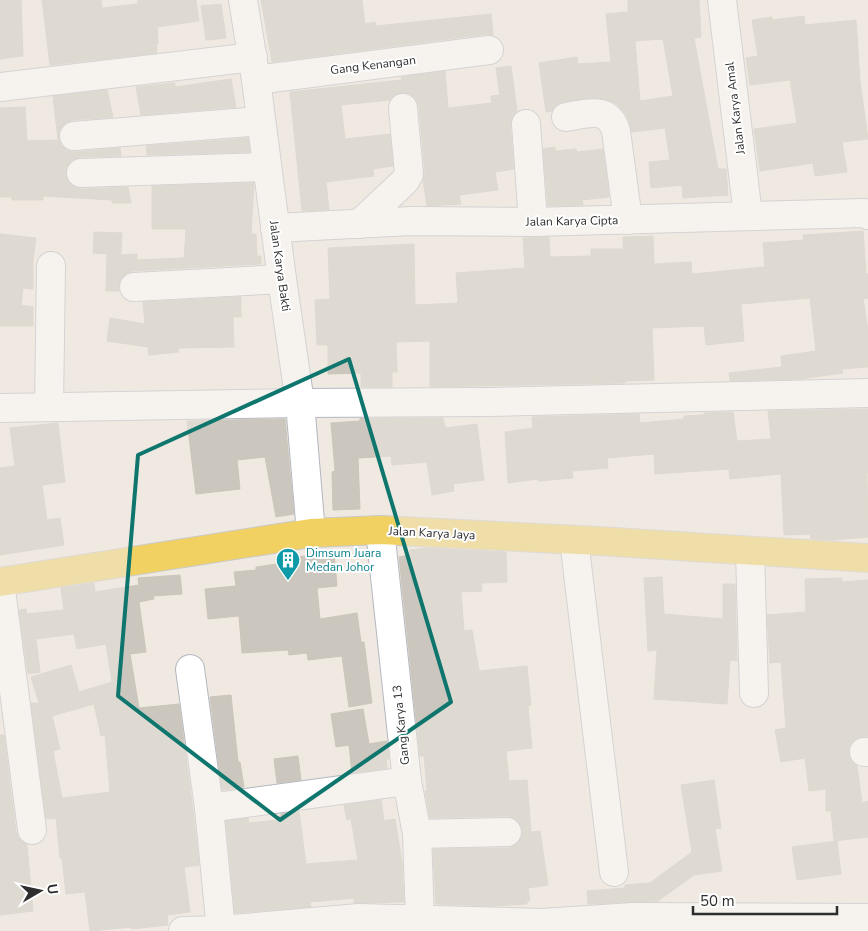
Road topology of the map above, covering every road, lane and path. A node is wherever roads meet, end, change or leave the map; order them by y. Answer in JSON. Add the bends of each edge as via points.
{"nodes":[{"id":1,"x":243,"y":0,"type":"edge"},
{"id":2,"x":722,"y":0,"type":"edge"},
{"id":3,"x":489,"y":50,"type":"dead end"},
{"id":4,"x":255,"y":69,"type":"junction"},
{"id":5,"x":0,"y":88,"type":"edge"},
{"id":6,"x":403,"y":108,"type":"dead end"},
{"id":7,"x":566,"y":117,"type":"dead end"},
{"id":8,"x":261,"y":121,"type":"junction"},
{"id":9,"x":526,"y":124,"type":"dead end"},
{"id":10,"x":74,"y":136,"type":"dead end"},
{"id":11,"x":267,"y":167,"type":"junction"},
{"id":12,"x":81,"y":173,"type":"dead end"},
{"id":13,"x":748,"y":215,"type":"junction"},
{"id":14,"x":868,"y":215,"type":"edge"},
{"id":15,"x":628,"y":220,"type":"junction"},
{"id":16,"x":533,"y":222,"type":"junction"},
{"id":17,"x":359,"y":224,"type":"junction"},
{"id":18,"x":275,"y":228,"type":"junction"},
{"id":19,"x":51,"y":266,"type":"dead end"},
{"id":20,"x":282,"y":279,"type":"junction"},
{"id":21,"x":134,"y":287,"type":"dead end"},
{"id":22,"x":868,"y":393,"type":"edge"},
{"id":23,"x":300,"y":403,"type":"junction"},
{"id":24,"x":49,"y":407,"type":"junction"},
{"id":25,"x":0,"y":408,"type":"edge"},
{"id":26,"x":380,"y":530,"type":"junction"},
{"id":27,"x":311,"y":533,"type":"junction"},
{"id":28,"x":574,"y":540,"type":"junction"},
{"id":29,"x":750,"y":552,"type":"junction"},
{"id":30,"x":868,"y":558,"type":"edge"},
{"id":31,"x":0,"y":582,"type":"edge"},
{"id":32,"x":190,"y":669,"type":"dead end"},
{"id":33,"x":754,"y":693,"type":"dead end"},
{"id":34,"x":8,"y":716,"type":"edge"},
{"id":35,"x":408,"y":781,"type":"junction"},
{"id":36,"x":209,"y":808,"type":"junction"},
{"id":37,"x":32,"y":830,"type":"dead end"},
{"id":38,"x":507,"y":832,"type":"dead end"},
{"id":39,"x":417,"y":834,"type":"junction"},
{"id":40,"x":614,"y":872,"type":"dead end"},
{"id":41,"x":420,"y":920,"type":"junction"},
{"id":42,"x":866,"y":922,"type":"edge"},
{"id":43,"x":634,"y":924,"type":"edge"},
{"id":44,"x":745,"y":924,"type":"edge"},
{"id":45,"x":359,"y":925,"type":"edge"},
{"id":46,"x":221,"y":930,"type":"junction"},
{"id":47,"x":188,"y":931,"type":"edge"}],
"edges":[{"from":1,"to":4,"type":"street","name":"Jalan Karya Bakti"},
{"from":2,"to":13,"type":"street","name":"Jalan Karya Amal"},
{"from":3,"to":4,"type":"street","name":"Gang Kenangan","via":[[275,76]]},
{"from":4,"to":5,"type":"street","name":"Gang Kenangan"},
{"from":4,"to":8,"type":"street","name":"Jalan Karya Bakti"},
{"from":6,"to":17,"type":"street","via":[[408,174]]},
{"from":7,"to":15,"type":"street","via":[[596,113],[605,114],[612,121]]},
{"from":8,"to":10,"type":"street"},
{"from":8,"to":11,"type":"street","name":"Jalan Karya Bakti"},
{"from":9,"to":16,"type":"street"},
{"from":11,"to":12,"type":"street"},
{"from":11,"to":18,"type":"street","name":"Jalan Karya Bakti"},
{"from":13,"to":14,"type":"street","name":"Jalan Karya Cipta"},
{"from":13,"to":15,"type":"street","name":"Jalan Karya Cipta"},
{"from":15,"to":16,"type":"street","name":"Jalan Karya Cipta"},
{"from":16,"to":17,"type":"street","name":"Jalan Karya Cipta"},
{"from":17,"to":18,"type":"street","name":"Jalan Karya Cipta"},
{"from":18,"to":20,"type":"street","name":"Jalan Karya Bakti"},
{"from":19,"to":24,"type":"street"},
{"from":20,"to":21,"type":"street"},
{"from":20,"to":23,"type":"street","name":"Jalan Karya Bakti"},
{"from":22,"to":23,"type":"street"},
{"from":23,"to":24,"type":"street"},
{"from":23,"to":27,"type":"street","name":"Jalan Karya Bakti"},
{"from":24,"to":25,"type":"street"},
{"from":26,"to":27,"type":"main road","name":"Jalan Karya Jaya"},
{"from":26,"to":28,"type":"main road","name":"Jalan Karya Jaya"},
{"from":26,"to":35,"type":"street","name":"Gang Karya 13"},
{"from":27,"to":31,"type":"main road","name":"Jalan Karya Jaya"},
{"from":28,"to":29,"type":"main road","name":"Jalan Karya Jaya"},
{"from":28,"to":40,"type":"street"},
{"from":29,"to":30,"type":"main road","name":"Jalan Karya Jaya"},
{"from":29,"to":33,"type":"street"},
{"from":31,"to":34,"type":"street"},
{"from":32,"to":36,"type":"street"},
{"from":34,"to":37,"type":"street"},
{"from":35,"to":36,"type":"street"},
{"from":35,"to":39,"type":"street","name":"Gang Karya 13"},
{"from":36,"to":46,"type":"street"},
{"from":38,"to":39,"type":"street"},
{"from":39,"to":41,"type":"street","name":"Gang Karya 13"},
{"from":41,"to":43,"type":"street"},
{"from":41,"to":45,"type":"street"},
{"from":42,"to":44,"type":"street"},
{"from":43,"to":44,"type":"street"},
{"from":45,"to":46,"type":"street"},
{"from":46,"to":47,"type":"street"}]}
